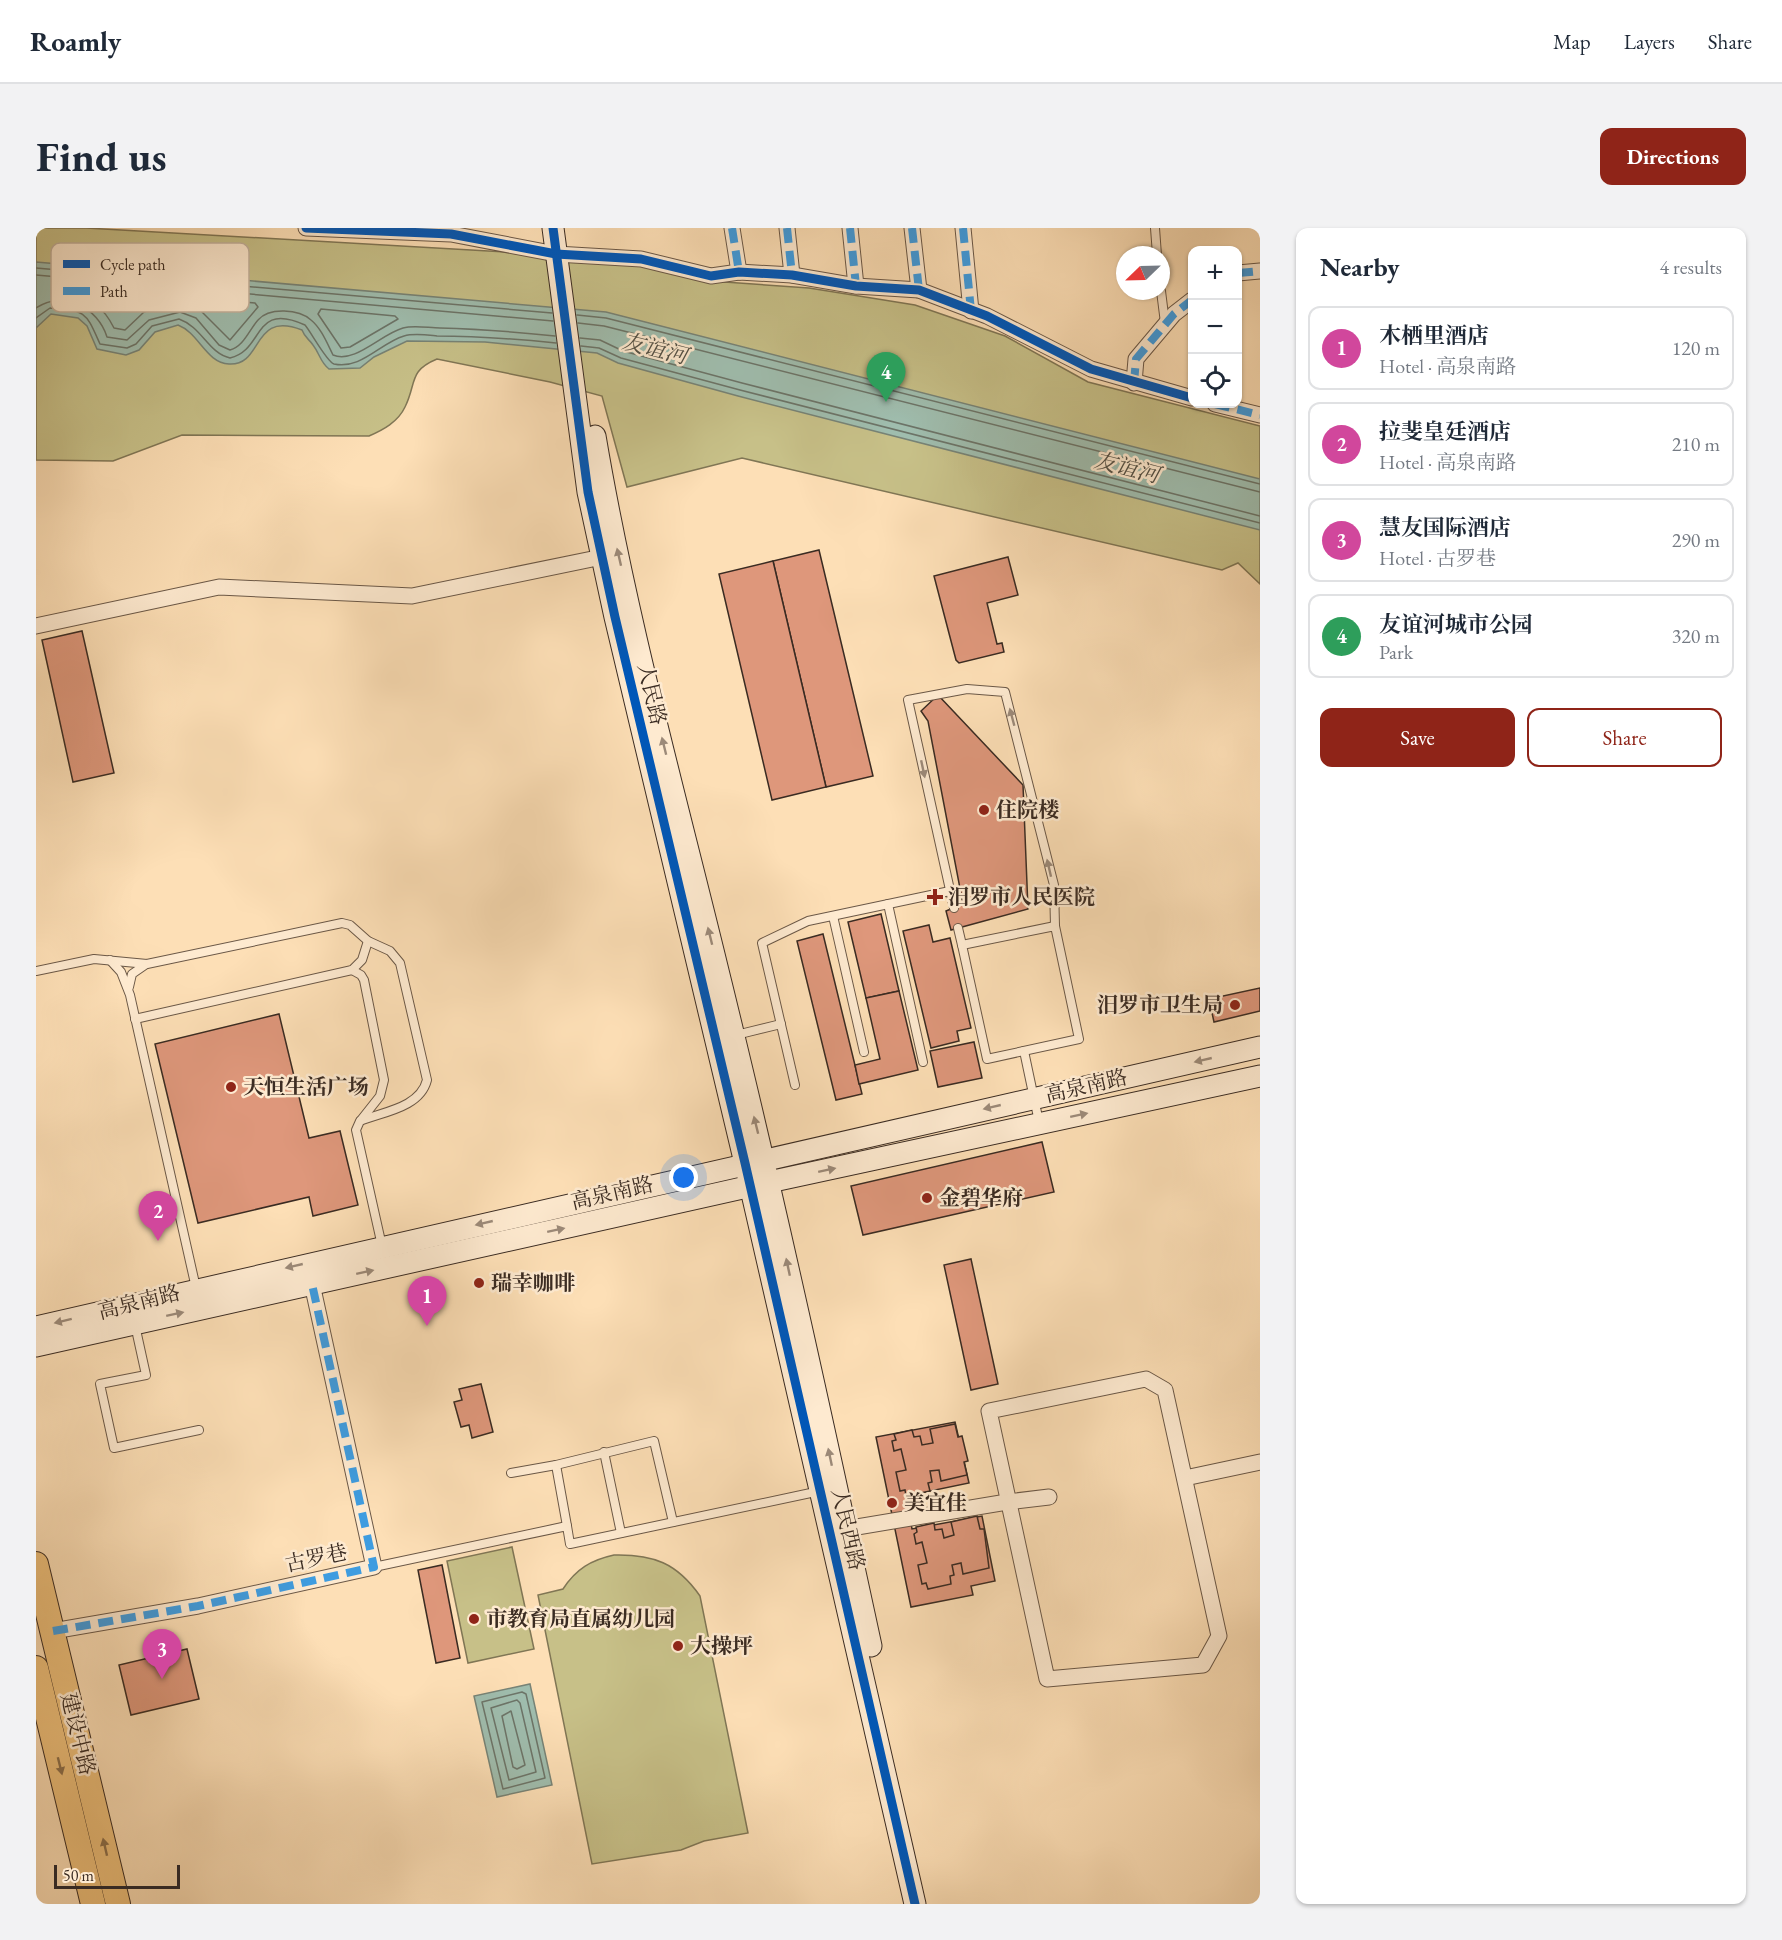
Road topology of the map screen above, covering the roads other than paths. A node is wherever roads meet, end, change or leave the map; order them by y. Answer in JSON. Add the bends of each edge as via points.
{"nodes":[{"id":1,"x":306,"y":228,"type":"edge"},
{"id":2,"x":552,"y":228,"type":"edge"},
{"id":3,"x":567,"y":228,"type":"edge"},
{"id":4,"x":732,"y":228,"type":"edge"},
{"id":5,"x":787,"y":228,"type":"edge"},
{"id":6,"x":850,"y":228,"type":"edge"},
{"id":7,"x":912,"y":228,"type":"edge"},
{"id":8,"x":963,"y":228,"type":"edge"},
{"id":9,"x":1155,"y":228,"type":"edge"},
{"id":10,"x":339,"y":229,"type":"edge"},
{"id":11,"x":394,"y":230,"type":"edge"},
{"id":12,"x":451,"y":231,"type":"edge"},
{"id":13,"x":1156,"y":246,"type":"edge"},
{"id":14,"x":565,"y":264,"type":"junction"},
{"id":15,"x":1260,"y":271,"type":"edge"},
{"id":16,"x":739,"y":272,"type":"junction"},
{"id":17,"x":1242,"y":273,"type":"edge"},
{"id":18,"x":792,"y":275,"type":"junction"},
{"id":19,"x":856,"y":286,"type":"junction"},
{"id":20,"x":919,"y":290,"type":"junction"},
{"id":21,"x":1162,"y":300,"type":"edge"},
{"id":22,"x":1188,"y":303,"type":"edge"},
{"id":23,"x":971,"y":311,"type":"junction"},
{"id":24,"x":1165,"y":325,"type":"junction"},
{"id":25,"x":579,"y":380,"type":"junction"},
{"id":26,"x":1134,"y":382,"type":"junction"},
{"id":27,"x":1188,"y":397,"type":"edge"},
{"id":28,"x":1231,"y":408,"type":"edge"},
{"id":29,"x":1260,"y":415,"type":"edge"},
{"id":30,"x":602,"y":557,"type":"junction"},
{"id":31,"x":36,"y":626,"type":"edge"},
{"id":32,"x":950,"y":891,"type":"junction"},
{"id":33,"x":888,"y":904,"type":"junction"},
{"id":34,"x":954,"y":908,"type":"dead end"},
{"id":35,"x":833,"y":916,"type":"junction"},
{"id":36,"x":1054,"y":926,"type":"junction"},
{"id":37,"x":958,"y":928,"type":"dead end"},
{"id":38,"x":372,"y":943,"type":"junction"},
{"id":39,"x":962,"y":945,"type":"junction"},
{"id":40,"x":108,"y":959,"type":"junction"},
{"id":41,"x":362,"y":960,"type":"junction"},
{"id":42,"x":147,"y":964,"type":"junction"},
{"id":43,"x":352,"y":970,"type":"junction"},
{"id":44,"x":36,"y":971,"type":"edge"},
{"id":45,"x":364,"y":980,"type":"junction"},
{"id":46,"x":130,"y":995,"type":"junction"},
{"id":47,"x":135,"y":1019,"type":"junction"},
{"id":48,"x":781,"y":1024,"type":"junction"},
{"id":49,"x":734,"y":1036,"type":"junction"},
{"id":50,"x":1260,"y":1047,"type":"edge"},
{"id":51,"x":1024,"y":1051,"type":"junction"},
{"id":52,"x":864,"y":1052,"type":"dead end"},
{"id":53,"x":923,"y":1062,"type":"dead end"},
{"id":54,"x":1260,"y":1076,"type":"edge"},
{"id":55,"x":795,"y":1085,"type":"dead end"},
{"id":56,"x":1034,"y":1098,"type":"junction"},
{"id":57,"x":360,"y":1121,"type":"junction"},
{"id":58,"x":1040,"y":1124,"type":"junction"},
{"id":59,"x":755,"y":1161,"type":"junction"},
{"id":60,"x":760,"y":1185,"type":"junction"},
{"id":61,"x":382,"y":1246,"type":"junction"},
{"id":62,"x":312,"y":1284,"type":"junction"},
{"id":63,"x":196,"y":1289,"type":"junction"},
{"id":64,"x":134,"y":1323,"type":"junction"},
{"id":65,"x":36,"y":1327,"type":"edge"},
{"id":66,"x":36,"y":1346,"type":"edge"},
{"id":67,"x":200,"y":1430,"type":"dead end"},
{"id":68,"x":604,"y":1452,"type":"junction"},
{"id":69,"x":1260,"y":1462,"type":"edge"},
{"id":70,"x":556,"y":1465,"type":"junction"},
{"id":71,"x":511,"y":1473,"type":"dead end"},
{"id":72,"x":1185,"y":1478,"type":"junction"},
{"id":73,"x":828,"y":1489,"type":"junction"},
{"id":74,"x":1049,"y":1497,"type":"dead end"},
{"id":75,"x":1007,"y":1502,"type":"junction"},
{"id":76,"x":673,"y":1522,"type":"junction"},
{"id":77,"x":567,"y":1526,"type":"junction"},
{"id":78,"x":845,"y":1529,"type":"junction"},
{"id":79,"x":621,"y":1533,"type":"junction"},
{"id":80,"x":36,"y":1564,"type":"edge"},
{"id":81,"x":374,"y":1567,"type":"junction"},
{"id":82,"x":53,"y":1631,"type":"junction"},
{"id":83,"x":36,"y":1668,"type":"edge"},
{"id":84,"x":93,"y":1904,"type":"edge"},
{"id":85,"x":118,"y":1904,"type":"edge"},
{"id":86,"x":915,"y":1904,"type":"edge"},
{"id":87,"x":928,"y":1904,"type":"edge"}],
"edges":[{"from":1,"to":10,"type":"street"},
{"from":2,"to":14,"type":"street","name":"人民路"},
{"from":3,"to":14,"type":"street","name":"人民路"},
{"from":4,"to":16,"type":"street"},
{"from":5,"to":18,"type":"street"},
{"from":6,"to":19,"type":"street"},
{"from":7,"to":20,"type":"street"},
{"from":8,"to":23,"type":"street"},
{"from":9,"to":13,"type":"lane"},
{"from":10,"to":11,"type":"street"},
{"from":11,"to":12,"type":"street"},
{"from":12,"to":14,"type":"street"},
{"from":14,"to":16,"type":"street","via":[[641,259],[711,276]]},
{"from":14,"to":25,"type":"street","name":"人民路"},
{"from":15,"to":17,"type":"street"},
{"from":16,"to":18,"type":"street"},
{"from":18,"to":19,"type":"street"},
{"from":19,"to":20,"type":"street"},
{"from":20,"to":23,"type":"street"},
{"from":21,"to":24,"type":"lane"},
{"from":22,"to":24,"type":"street"},
{"from":23,"to":26,"type":"street","via":[[1091,369]]},
{"from":24,"to":26,"type":"street","via":[[1136,359]]},
{"from":25,"to":30,"type":"street","name":"人民路","via":[[588,492]]},
{"from":49,"to":25,"type":"street","name":"人民路","one_way":true},
{"from":26,"to":27,"type":"street"},
{"from":28,"to":29,"type":"street"},
{"from":30,"to":31,"type":"street","via":[[412,596],[219,587]]},
{"from":30,"to":59,"type":"street","name":"人民路"},
{"from":32,"to":33,"type":"lane"},
{"from":32,"to":34,"type":"lane"},
{"from":36,"to":32,"type":"lane","one_way":true,"via":[[1054,885],[1005,692],[967,689],[908,700]]},
{"from":33,"to":35,"type":"lane"},
{"from":33,"to":53,"type":"lane"},
{"from":35,"to":48,"type":"lane","via":[[808,921],[762,944]]},
{"from":35,"to":52,"type":"lane"},
{"from":36,"to":39,"type":"lane"},
{"from":36,"to":51,"type":"lane","via":[[1079,1039]]},
{"from":37,"to":39,"type":"lane"},
{"from":38,"to":41,"type":"lane"},
{"from":38,"to":42,"type":"lane","via":[[342,923]]},
{"from":38,"to":57,"type":"lane","via":[[390,951],[400,963],[427,1080],[419,1095],[400,1107]]},
{"from":39,"to":51,"type":"lane","via":[[987,1059]]},
{"from":40,"to":42,"type":"lane"},
{"from":40,"to":44,"type":"lane"},
{"from":40,"to":46,"type":"lane","via":[[121,972]]},
{"from":41,"to":43,"type":"lane"},
{"from":41,"to":45,"type":"lane"},
{"from":42,"to":46,"type":"lane","via":[[132,974]]},
{"from":43,"to":45,"type":"lane"},
{"from":43,"to":47,"type":"lane"},
{"from":45,"to":57,"type":"lane","via":[[384,1080],[380,1095]]},
{"from":46,"to":47,"type":"lane"},
{"from":47,"to":63,"type":"lane"},
{"from":48,"to":49,"type":"lane"},
{"from":48,"to":55,"type":"lane"},
{"from":59,"to":49,"type":"street","name":"人民路","one_way":true},
{"from":50,"to":56,"type":"street","name":"高泉南路","one_way":true},
{"from":51,"to":56,"type":"lane"},
{"from":58,"to":54,"type":"street","name":"高泉南路","one_way":true},
{"from":56,"to":58,"type":"lane"},
{"from":56,"to":59,"type":"street","name":"高泉南路","one_way":true},
{"from":57,"to":61,"type":"lane","via":[[356,1138]]},
{"from":60,"to":58,"type":"street","name":"高泉南路","one_way":true},
{"from":59,"to":60,"type":"street","name":"人民路"},
{"from":59,"to":61,"type":"street","name":"高泉南路","one_way":true},
{"from":62,"to":60,"type":"street","name":"高泉南路","one_way":true},
{"from":60,"to":73,"type":"street","name":"人民西路"},
{"from":61,"to":63,"type":"street","name":"高泉南路","one_way":true},
{"from":64,"to":62,"type":"street","name":"高泉南路","one_way":true},
{"from":62,"to":81,"type":"street","name":"古罗巷"},
{"from":63,"to":65,"type":"street","name":"高泉南路","one_way":true},
{"from":64,"to":66,"type":"street","name":"高泉南路"},
{"from":64,"to":67,"type":"lane","via":[[146,1375],[100,1384],[114,1448]]},
{"from":68,"to":70,"type":"lane"},
{"from":68,"to":76,"type":"lane","via":[[654,1441]]},
{"from":68,"to":79,"type":"lane"},
{"from":69,"to":72,"type":"street"},
{"from":70,"to":71,"type":"lane"},
{"from":70,"to":77,"type":"lane"},
{"from":72,"to":75,"type":"street","via":[[1165,1390],[1146,1379],[989,1411]]},
{"from":72,"to":75,"type":"street","via":[[1220,1636],[1203,1665],[1047,1679]]},
{"from":73,"to":76,"type":"lane"},
{"from":73,"to":78,"type":"street","name":"人民西路"},
{"from":73,"to":86,"type":"street","name":"人民西路"},
{"from":74,"to":75,"type":"street"},
{"from":75,"to":78,"type":"street"},
{"from":76,"to":79,"type":"lane"},
{"from":77,"to":79,"type":"lane","via":[[570,1544]]},
{"from":77,"to":81,"type":"lane"},
{"from":78,"to":87,"type":"street","name":"人民西路"},
{"from":80,"to":82,"type":"main road","name":"建设中路"},
{"from":81,"to":82,"type":"street","name":"古罗巷","via":[[198,1606]]},
{"from":85,"to":82,"type":"main road","name":"建设中路","one_way":true},
{"from":83,"to":84,"type":"main road","name":"建设中路","one_way":true}]}
